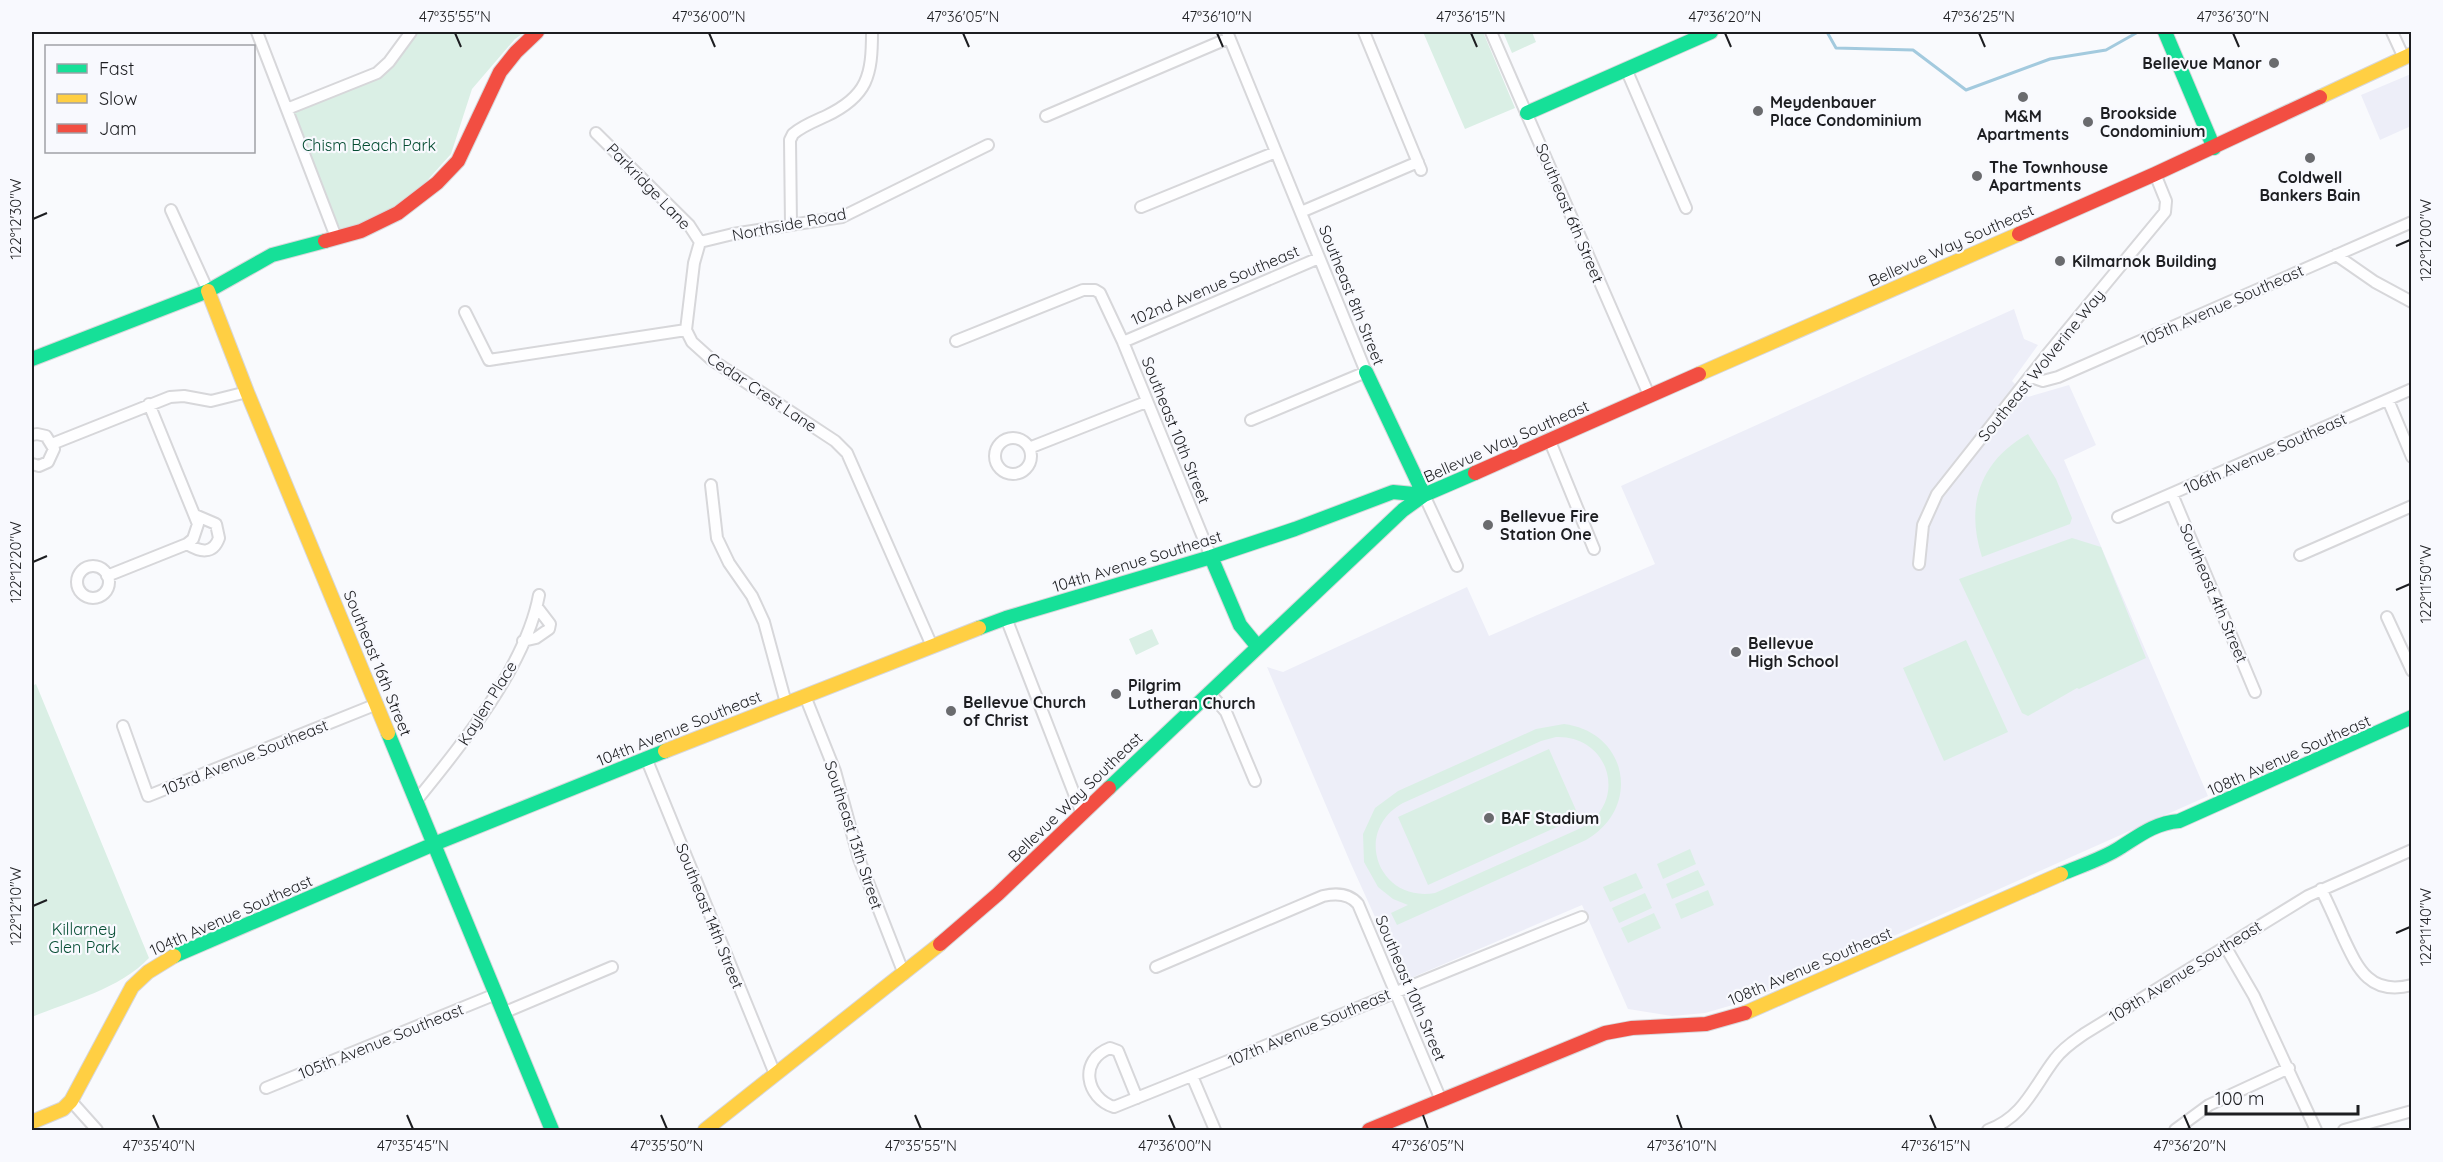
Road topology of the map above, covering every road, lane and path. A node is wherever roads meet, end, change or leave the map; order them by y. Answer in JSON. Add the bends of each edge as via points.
{"nodes":[{"id":1,"x":257,"y":32,"type":"edge"},
{"id":2,"x":411,"y":32,"type":"edge"},
{"id":3,"x":537,"y":32,"type":"edge"},
{"id":4,"x":872,"y":32,"type":"edge"},
{"id":5,"x":1364,"y":32,"type":"edge"},
{"id":6,"x":1491,"y":32,"type":"edge"},
{"id":7,"x":1711,"y":32,"type":"edge"},
{"id":8,"x":2165,"y":32,"type":"edge"},
{"id":9,"x":2392,"y":32,"type":"edge"},
{"id":10,"x":1228,"y":35,"type":"edge"},
{"id":11,"x":2408,"y":56,"type":"edge"},
{"id":12,"x":1626,"y":69,"type":"junction"},
{"id":13,"x":287,"y":109,"type":"junction"},
{"id":14,"x":1527,"y":113,"type":"junction"},
{"id":15,"x":1046,"y":116,"type":"dead end"},
{"id":16,"x":596,"y":133,"type":"dead end"},
{"id":17,"x":988,"y":145,"type":"dead end"},
{"id":18,"x":2214,"y":148,"type":"junction"},
{"id":19,"x":1276,"y":152,"type":"junction"},
{"id":20,"x":2155,"y":174,"type":"junction"},
{"id":21,"x":1141,"y":207,"type":"dead end"},
{"id":22,"x":1686,"y":208,"type":"dead end"},
{"id":23,"x":171,"y":210,"type":"dead end"},
{"id":24,"x":1300,"y":212,"type":"junction"},
{"id":25,"x":2412,"y":222,"type":"edge"},
{"id":26,"x":791,"y":225,"type":"junction"},
{"id":27,"x":336,"y":237,"type":"junction"},
{"id":28,"x":700,"y":242,"type":"junction"},
{"id":29,"x":2336,"y":255,"type":"junction"},
{"id":30,"x":1320,"y":258,"type":"junction"},
{"id":31,"x":208,"y":291,"type":"junction"},
{"id":32,"x":2412,"y":302,"type":"edge"},
{"id":33,"x":465,"y":312,"type":"dead end"},
{"id":34,"x":686,"y":330,"type":"junction"},
{"id":35,"x":956,"y":341,"type":"dead end"},
{"id":36,"x":1123,"y":342,"type":"junction"},
{"id":37,"x":32,"y":359,"type":"edge"},
{"id":38,"x":1366,"y":372,"type":"junction"},
{"id":39,"x":2031,"y":377,"type":"junction"},
{"id":40,"x":2412,"y":389,"type":"edge"},
{"id":41,"x":247,"y":392,"type":"junction"},
{"id":42,"x":1649,"y":395,"type":"junction"},
{"id":43,"x":2388,"y":400,"type":"junction"},
{"id":44,"x":1146,"y":402,"type":"junction"},
{"id":45,"x":149,"y":404,"type":"junction"},
{"id":46,"x":1251,"y":420,"type":"dead end"},
{"id":47,"x":32,"y":435,"type":"edge"},
{"id":48,"x":1549,"y":439,"type":"junction"},
{"id":49,"x":52,"y":444,"type":"junction"},
{"id":50,"x":1029,"y":448,"type":"dead end"},
{"id":51,"x":2412,"y":457,"type":"edge"},
{"id":52,"x":32,"y":464,"type":"edge"},
{"id":53,"x":711,"y":485,"type":"dead end"},
{"id":54,"x":2172,"y":494,"type":"junction"},
{"id":55,"x":1424,"y":495,"type":"junction"},
{"id":56,"x":2412,"y":506,"type":"edge"},
{"id":57,"x":195,"y":515,"type":"junction"},
{"id":58,"x":2118,"y":517,"type":"dead end"},
{"id":59,"x":187,"y":544,"type":"junction"},
{"id":60,"x":1594,"y":549,"type":"dead end"},
{"id":61,"x":2300,"y":555,"type":"dead end"},
{"id":62,"x":1211,"y":556,"type":"junction"},
{"id":63,"x":1919,"y":564,"type":"dead end"},
{"id":64,"x":1457,"y":566,"type":"dead end"},
{"id":65,"x":107,"y":576,"type":"dead end"},
{"id":66,"x":539,"y":595,"type":"dead end"},
{"id":67,"x":537,"y":607,"type":"junction"},
{"id":68,"x":2387,"y":617,"type":"dead end"},
{"id":69,"x":1006,"y":618,"type":"junction"},
{"id":70,"x":523,"y":641,"type":"junction"},
{"id":71,"x":932,"y":646,"type":"junction"},
{"id":72,"x":1258,"y":647,"type":"junction"},
{"id":73,"x":2412,"y":671,"type":"edge"},
{"id":74,"x":1209,"y":692,"type":"junction"},
{"id":75,"x":2255,"y":692,"type":"dead end"},
{"id":76,"x":805,"y":696,"type":"junction"},
{"id":77,"x":786,"y":703,"type":"junction"},
{"id":78,"x":377,"y":704,"type":"junction"},
{"id":79,"x":2412,"y":717,"type":"edge"},
{"id":80,"x":123,"y":726,"type":"dead end"},
{"id":81,"x":646,"y":758,"type":"junction"},
{"id":82,"x":1255,"y":781,"type":"dead end"},
{"id":83,"x":416,"y":801,"type":"junction"},
{"id":84,"x":1082,"y":814,"type":"junction"},
{"id":85,"x":434,"y":844,"type":"junction"},
{"id":86,"x":2412,"y":850,"type":"edge"},
{"id":87,"x":2321,"y":889,"type":"junction"},
{"id":88,"x":1581,"y":917,"type":"dead end"},
{"id":89,"x":2225,"y":946,"type":"junction"},
{"id":90,"x":612,"y":967,"type":"dead end"},
{"id":91,"x":1156,"y":967,"type":"dead end"},
{"id":92,"x":904,"y":974,"type":"junction"},
{"id":93,"x":2406,"y":987,"type":"edge"},
{"id":94,"x":1396,"y":991,"type":"junction"},
{"id":95,"x":496,"y":994,"type":"junction"},
{"id":96,"x":503,"y":1012,"type":"junction"},
{"id":97,"x":2289,"y":1068,"type":"junction"},
{"id":98,"x":775,"y":1074,"type":"junction"},
{"id":99,"x":1192,"y":1076,"type":"junction"},
{"id":100,"x":266,"y":1088,"type":"dead end"},
{"id":101,"x":1137,"y":1098,"type":"junction"},
{"id":102,"x":1441,"y":1100,"type":"junction"},
{"id":103,"x":71,"y":1101,"type":"junction"},
{"id":104,"x":2412,"y":1112,"type":"edge"},
{"id":105,"x":32,"y":1122,"type":"edge"},
{"id":106,"x":97,"y":1131,"type":"edge"},
{"id":107,"x":552,"y":1131,"type":"edge"},
{"id":108,"x":705,"y":1131,"type":"edge"},
{"id":109,"x":1215,"y":1131,"type":"edge"},
{"id":110,"x":1369,"y":1131,"type":"edge"},
{"id":111,"x":1988,"y":1131,"type":"edge"},
{"id":112,"x":2175,"y":1131,"type":"edge"},
{"id":113,"x":2316,"y":1131,"type":"edge"},
{"id":114,"x":2344,"y":1131,"type":"edge"}],
"edges":[{"from":1,"to":13,"type":"street"},
{"from":2,"to":13,"type":"street","via":[[377,73]]},
{"from":3,"to":27,"type":"street","via":[[500,72],[458,161],[437,183],[398,213],[361,231]]},
{"from":4,"to":26,"type":"street","via":[[870,67],[852,102],[797,130],[790,140]]},
{"from":5,"to":24,"type":"street","via":[[1419,166]]},
{"from":6,"to":14,"type":"street","name":"Southeast 6th Street"},
{"from":7,"to":12,"type":"street"},
{"from":8,"to":18,"type":"street"},
{"from":9,"to":11,"type":"street"},
{"from":10,"to":15,"type":"street"},
{"from":10,"to":19,"type":"street","name":"Southeast 8th Street"},
{"from":11,"to":18,"type":"street","name":"Bellevue Way Southeast"},
{"from":12,"to":14,"type":"street"},
{"from":12,"to":22,"type":"street"},
{"from":13,"to":27,"type":"street"},
{"from":14,"to":42,"type":"street","name":"Southeast 6th Street"},
{"from":16,"to":28,"type":"street","name":"Parkridge Lane","via":[[688,225]]},
{"from":17,"to":26,"type":"street","name":"Northside Road","via":[[854,212],[831,220]]},
{"from":18,"to":20,"type":"street","name":"Bellevue Way Southeast"},
{"from":19,"to":21,"type":"street"},
{"from":19,"to":24,"type":"street","name":"Southeast 8th Street"},
{"from":20,"to":39,"type":"street","name":"Southeast Wolverine Way","via":[[2166,201],[2162,218]]},
{"from":20,"to":42,"type":"street","name":"Bellevue Way Southeast"},
{"from":23,"to":31,"type":"street","name":"Southeast 16th Street"},
{"from":24,"to":30,"type":"street","name":"Southeast 8th Street"},
{"from":25,"to":29,"type":"street","name":"105th Avenue Southeast"},
{"from":26,"to":28,"type":"street","name":"Northside Road"},
{"from":27,"to":31,"type":"street","via":[[272,255]]},
{"from":28,"to":34,"type":"street"},
{"from":29,"to":32,"type":"street"},
{"from":29,"to":39,"type":"street","name":"105th Avenue Southeast","via":[[2058,377],[2043,381]]},
{"from":30,"to":36,"type":"street","name":"102nd Avenue Southeast"},
{"from":30,"to":38,"type":"street","name":"Southeast 8th Street"},
{"from":31,"to":37,"type":"street"},
{"from":31,"to":41,"type":"street","name":"Southeast 16th Street"},
{"from":33,"to":34,"type":"street","via":[[489,360]]},
{"from":34,"to":71,"type":"street","name":"Cedar Crest Lane","via":[[692,342],[712,360],[835,441],[847,453]]},
{"from":35,"to":36,"type":"street","name":"Southeast 10th Street","via":[[1083,290],[1095,290],[1104,298]]},
{"from":36,"to":44,"type":"street","name":"Southeast 10th Street"},
{"from":38,"to":46,"type":"street"},
{"from":38,"to":55,"type":"street","name":"Southeast 8th Street"},
{"from":39,"to":63,"type":"street","name":"Southeast Wolverine Way","via":[[1937,495],[1923,525]]},
{"from":40,"to":43,"type":"street","name":"106th Avenue Southeast"},
{"from":41,"to":45,"type":"street","via":[[211,401],[178,395]]},
{"from":41,"to":78,"type":"street","name":"Southeast 16th Street"},
{"from":42,"to":48,"type":"street","name":"Bellevue Way Southeast"},
{"from":43,"to":51,"type":"street"},
{"from":43,"to":54,"type":"street","name":"106th Avenue Southeast"},
{"from":44,"to":50,"type":"street"},
{"from":44,"to":62,"type":"street","name":"Southeast 10th Street"},
{"from":45,"to":49,"type":"street"},
{"from":45,"to":57,"type":"street"},
{"from":47,"to":49,"type":"street","via":[[42,434]]},
{"from":48,"to":55,"type":"street","name":"Bellevue Way Southeast"},
{"from":48,"to":60,"type":"street"},
{"from":49,"to":52,"type":"street","via":[[53,454],[48,462]]},
{"from":53,"to":77,"type":"street","via":[[717,538],[764,622]]},
{"from":54,"to":58,"type":"street","name":"106th Avenue Southeast"},
{"from":54,"to":75,"type":"street","name":"Southeast 4th Street"},
{"from":55,"to":62,"type":"street","name":"104th Avenue Southeast","via":[[1394,492]]},
{"from":55,"to":64,"type":"street","name":"Southeast 8th Street"},
{"from":55,"to":72,"type":"street","name":"Bellevue Way Southeast","via":[[1402,510]]},
{"from":56,"to":61,"type":"street"},
{"from":57,"to":59,"type":"street","via":[[196,532]]},
{"from":57,"to":59,"type":"street","via":[[216,524],[218,542],[203,551]]},
{"from":59,"to":65,"type":"street"},
{"from":62,"to":69,"type":"street","name":"104th Avenue Southeast"},
{"from":62,"to":72,"type":"street","name":"Southeast 10th Street","via":[[1240,625]]},
{"from":66,"to":67,"type":"street","name":"Kaylen Place"},
{"from":67,"to":70,"type":"street","name":"Kaylen Place"},
{"from":67,"to":70,"type":"street","via":[[550,624],[549,629]]},
{"from":68,"to":73,"type":"street"},
{"from":69,"to":71,"type":"street","name":"104th Avenue Southeast"},
{"from":69,"to":84,"type":"street"},
{"from":70,"to":83,"type":"street","name":"Kaylen Place","via":[[512,666],[461,745]]},
{"from":71,"to":76,"type":"street","name":"104th Avenue Southeast"},
{"from":72,"to":74,"type":"street","name":"Bellevue Way Southeast"},
{"from":74,"to":82,"type":"street","via":[[1226,712]]},
{"from":74,"to":84,"type":"street","name":"Bellevue Way Southeast"},
{"from":76,"to":77,"type":"street","name":"104th Avenue Southeast"},
{"from":76,"to":92,"type":"street","name":"Southeast 13th Street","via":[[835,771],[860,859]]},
{"from":77,"to":81,"type":"street","name":"104th Avenue Southeast"},
{"from":78,"to":80,"type":"street","name":"103rd Avenue Southeast","via":[[148,796]]},
{"from":78,"to":83,"type":"street","name":"Southeast 16th Street"},
{"from":79,"to":102,"type":"street","name":"108th Avenue Southeast","via":[[2179,822],[2170,821],[2130,839],[2120,848],[1748,1012],[1706,1024],[1605,1033]]},
{"from":81,"to":85,"type":"street","name":"104th Avenue Southeast"},
{"from":81,"to":98,"type":"street","name":"Southeast 14th Street"},
{"from":83,"to":85,"type":"street","name":"Southeast 16th Street"},
{"from":84,"to":92,"type":"street","name":"Bellevue Way Southeast","via":[[998,894]]},
{"from":85,"to":95,"type":"street","name":"Southeast 16th Street"},
{"from":85,"to":103,"type":"street","name":"104th Avenue Southeast","via":[[159,963],[144,973],[132,987]]},
{"from":86,"to":87,"type":"street","name":"109th Avenue Southeast"},
{"from":87,"to":89,"type":"street","name":"109th Avenue Southeast"},
{"from":87,"to":93,"type":"street","via":[[2361,971],[2385,987]]},
{"from":88,"to":94,"type":"street","name":"107th Avenue Southeast"},
{"from":89,"to":97,"type":"street"},
{"from":89,"to":111,"type":"street","name":"109th Avenue Southeast","via":[[2073,1041],[2055,1059],[2017,1114]]},
{"from":90,"to":96,"type":"street"},
{"from":91,"to":94,"type":"street","name":"Southeast 10th Street","via":[[1323,896],[1346,895],[1358,904]]},
{"from":92,"to":98,"type":"street","name":"Bellevue Way Southeast"},
{"from":94,"to":99,"type":"street","name":"107th Avenue Southeast"},
{"from":94,"to":102,"type":"street","name":"Southeast 10th Street"},
{"from":95,"to":96,"type":"street","name":"Southeast 16th Street"},
{"from":95,"to":100,"type":"street","name":"105th Avenue Southeast"},
{"from":96,"to":107,"type":"street","name":"Southeast 16th Street"},
{"from":97,"to":112,"type":"street","via":[[2209,1105]]},
{"from":97,"to":113,"type":"street"},
{"from":98,"to":108,"type":"street","name":"Bellevue Way Southeast"},
{"from":99,"to":101,"type":"street","name":"107th Avenue Southeast"},
{"from":99,"to":109,"type":"street"},
{"from":101,"to":101,"type":"street","name":"107th Avenue Southeast","via":[[1114,1107],[1100,1101],[1089,1082],[1090,1064],[1095,1057],[1110,1048],[1118,1051]]},
{"from":102,"to":110,"type":"street","name":"108th Avenue Southeast"},
{"from":103,"to":105,"type":"street","via":[[63,1109]]},
{"from":103,"to":106,"type":"street"},
{"from":104,"to":114,"type":"street"}]}
